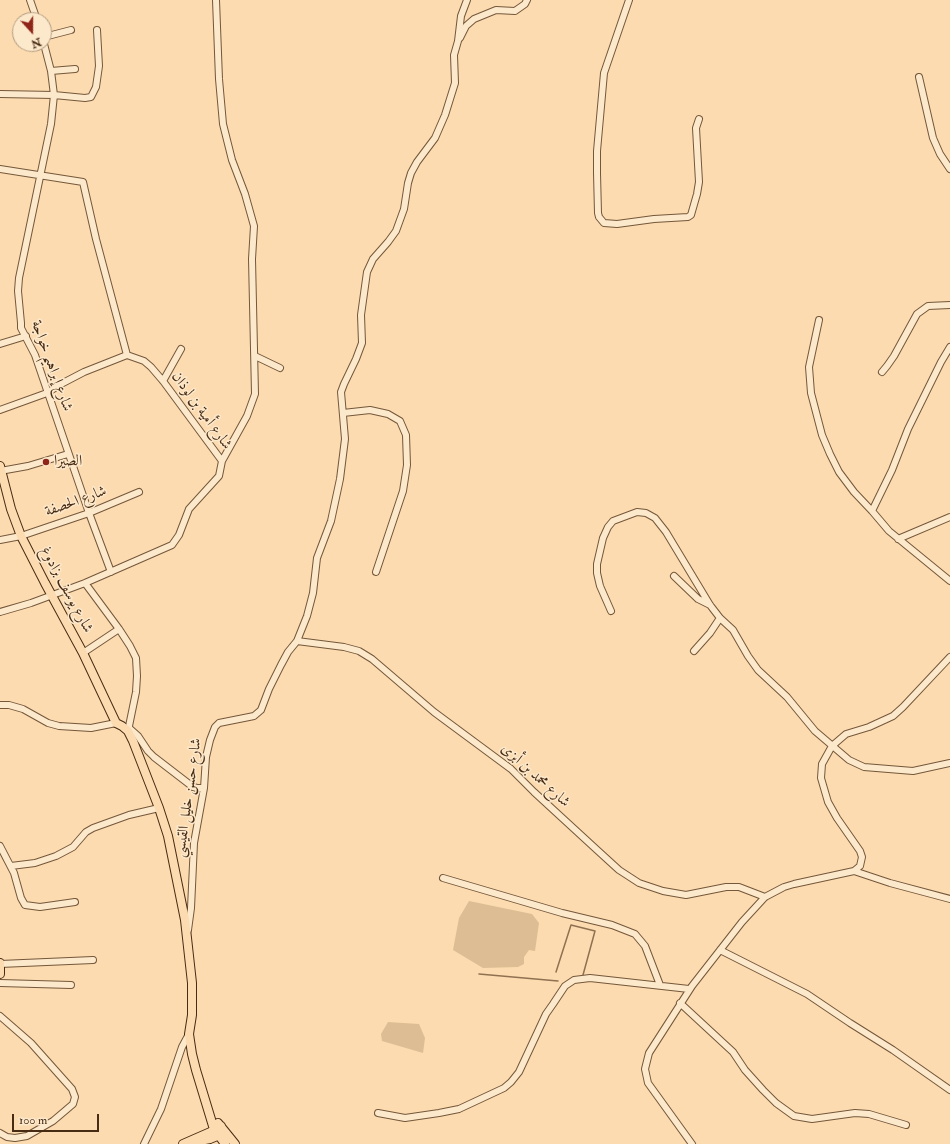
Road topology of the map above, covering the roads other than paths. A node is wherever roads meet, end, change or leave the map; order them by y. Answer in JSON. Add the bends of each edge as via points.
{"nodes":[{"id":1,"x":30,"y":0,"type":"edge"},
{"id":2,"x":216,"y":0,"type":"edge"},
{"id":3,"x":467,"y":0,"type":"edge"},
{"id":4,"x":527,"y":0,"type":"edge"},
{"id":5,"x":629,"y":0,"type":"edge"},
{"id":6,"x":34,"y":12,"type":"edge"},
{"id":7,"x":71,"y":30,"type":"dead end"},
{"id":8,"x":97,"y":30,"type":"dead end"},
{"id":9,"x":52,"y":35,"type":"edge"},
{"id":10,"x":458,"y":41,"type":"junction"},
{"id":11,"x":46,"y":52,"type":"edge"},
{"id":12,"x":74,"y":69,"type":"dead end"},
{"id":13,"x":51,"y":71,"type":"junction"},
{"id":14,"x":919,"y":78,"type":"dead end"},
{"id":15,"x":0,"y":94,"type":"edge"},
{"id":16,"x":54,"y":95,"type":"junction"},
{"id":17,"x":699,"y":119,"type":"dead end"},
{"id":18,"x":0,"y":169,"type":"edge"},
{"id":19,"x":950,"y":169,"type":"edge"},
{"id":20,"x":39,"y":175,"type":"junction"},
{"id":21,"x":950,"y":305,"type":"edge"},
{"id":22,"x":819,"y":320,"type":"dead end"},
{"id":23,"x":26,"y":336,"type":"junction"},
{"id":24,"x":0,"y":344,"type":"edge"},
{"id":25,"x":950,"y":347,"type":"edge"},
{"id":26,"x":181,"y":349,"type":"dead end"},
{"id":27,"x":127,"y":356,"type":"junction"},
{"id":28,"x":255,"y":356,"type":"junction"},
{"id":29,"x":280,"y":368,"type":"dead end"},
{"id":30,"x":882,"y":372,"type":"dead end"},
{"id":31,"x":163,"y":381,"type":"junction"},
{"id":32,"x":47,"y":393,"type":"junction"},
{"id":33,"x":0,"y":410,"type":"edge"},
{"id":34,"x":343,"y":413,"type":"junction"},
{"id":35,"x":68,"y":454,"type":"junction"},
{"id":36,"x":222,"y":461,"type":"junction"},
{"id":37,"x":0,"y":469,"type":"edge"},
{"id":38,"x":139,"y":492,"type":"dead end"},
{"id":39,"x":872,"y":511,"type":"junction"},
{"id":40,"x":89,"y":513,"type":"junction"},
{"id":41,"x":950,"y":517,"type":"edge"},
{"id":42,"x":21,"y":536,"type":"junction"},
{"id":43,"x":898,"y":539,"type":"junction"},
{"id":44,"x":0,"y":540,"type":"edge"},
{"id":45,"x":111,"y":572,"type":"junction"},
{"id":46,"x":376,"y":572,"type":"dead end"},
{"id":47,"x":674,"y":576,"type":"dead end"},
{"id":48,"x":950,"y":581,"type":"edge"},
{"id":49,"x":85,"y":583,"type":"junction"},
{"id":50,"x":51,"y":596,"type":"junction"},
{"id":51,"x":710,"y":605,"type":"junction"},
{"id":52,"x":0,"y":612,"type":"edge"},
{"id":53,"x":611,"y":612,"type":"dead end"},
{"id":54,"x":720,"y":618,"type":"junction"},
{"id":55,"x":119,"y":629,"type":"junction"},
{"id":56,"x":297,"y":641,"type":"junction"},
{"id":57,"x":694,"y":651,"type":"dead end"},
{"id":58,"x":84,"y":653,"type":"junction"},
{"id":59,"x":950,"y":657,"type":"edge"},
{"id":60,"x":0,"y":704,"type":"edge"},
{"id":61,"x":116,"y":723,"type":"junction"},
{"id":62,"x":128,"y":729,"type":"junction"},
{"id":63,"x":832,"y":746,"type":"junction"},
{"id":64,"x":950,"y":763,"type":"edge"},
{"id":65,"x":204,"y":788,"type":"junction"},
{"id":66,"x":159,"y":808,"type":"junction"},
{"id":67,"x":0,"y":846,"type":"edge"},
{"id":68,"x":11,"y":866,"type":"junction"},
{"id":69,"x":854,"y":871,"type":"junction"},
{"id":70,"x":442,"y":878,"type":"dead end"},
{"id":71,"x":765,"y":897,"type":"junction"},
{"id":72,"x":950,"y":900,"type":"edge"},
{"id":73,"x":75,"y":902,"type":"dead end"},
{"id":74,"x":186,"y":937,"type":"junction"},
{"id":75,"x":720,"y":950,"type":"junction"},
{"id":76,"x":93,"y":960,"type":"dead end"},
{"id":77,"x":0,"y":964,"type":"edge"},
{"id":78,"x":0,"y":974,"type":"edge"},
{"id":79,"x":0,"y":983,"type":"edge"},
{"id":80,"x":71,"y":985,"type":"dead end"},
{"id":81,"x":660,"y":985,"type":"junction"},
{"id":82,"x":690,"y":989,"type":"junction"},
{"id":83,"x":680,"y":1003,"type":"junction"},
{"id":84,"x":0,"y":1016,"type":"edge"},
{"id":85,"x":190,"y":1034,"type":"junction"},
{"id":86,"x":950,"y":1090,"type":"edge"},
{"id":87,"x":378,"y":1113,"type":"dead end"},
{"id":88,"x":906,"y":1125,"type":"dead end"},
{"id":89,"x":220,"y":1131,"type":"junction"},
{"id":90,"x":0,"y":1133,"type":"edge"},
{"id":91,"x":186,"y":1143,"type":"edge"},
{"id":92,"x":144,"y":1144,"type":"edge"},
{"id":93,"x":225,"y":1144,"type":"edge"},
{"id":94,"x":235,"y":1144,"type":"edge"},
{"id":95,"x":692,"y":1144,"type":"edge"}],
"edges":[{"from":1,"to":6,"type":"street"},
{"from":2,"to":28,"type":"street","via":[[219,80],[224,124],[232,160],[254,226],[252,258]]},
{"from":3,"to":10,"type":"street","name":"شارع حسن خليل القيسي","via":[[461,16]]},
{"from":4,"to":10,"type":"street","via":[[515,11],[496,10],[474,19],[466,26]]},
{"from":5,"to":17,"type":"street","via":[[604,73],[597,151],[598,213],[604,223],[617,224],[691,215],[699,182],[696,128]]},
{"from":7,"to":9,"type":"street"},
{"from":8,"to":16,"type":"street","via":[[99,66],[93,94],[85,98]]},
{"from":10,"to":34,"type":"street","name":"شارع حسن خليل القيسي","via":[[454,55],[455,83],[442,122],[435,138],[411,173],[404,209],[396,231],[373,259],[367,272],[361,315],[362,343],[342,388]]},
{"from":11,"to":13,"type":"street","name":"شارع إبراهيم خواجة"},
{"from":12,"to":13,"type":"street"},
{"from":13,"to":16,"type":"street","name":"شارع إبراهيم خواجة"},
{"from":14,"to":19,"type":"street","via":[[933,138]]},
{"from":15,"to":16,"type":"street"},
{"from":16,"to":20,"type":"street","name":"شارع إبراهيم خواجة"},
{"from":18,"to":20,"type":"street"},
{"from":20,"to":23,"type":"street","name":"شارع إبراهيم خواجة","via":[[18,278],[21,328]]},
{"from":20,"to":27,"type":"street","via":[[83,182]]},
{"from":21,"to":30,"type":"street","via":[[928,306],[917,314],[894,356]]},
{"from":22,"to":39,"type":"street","via":[[809,367],[814,409],[830,454],[840,472]]},
{"from":23,"to":24,"type":"street"},
{"from":23,"to":32,"type":"street","name":"شارع إبراهيم خواجة","via":[[34,351]]},
{"from":25,"to":39,"type":"street","via":[[908,429]]},
{"from":26,"to":31,"type":"street"},
{"from":27,"to":31,"type":"street","name":"شارع أمية بن لوذان","via":[[148,364]]},
{"from":27,"to":32,"type":"street","via":[[84,372]]},
{"from":28,"to":29,"type":"street"},
{"from":28,"to":36,"type":"street","via":[[254,399]]},
{"from":31,"to":36,"type":"street","name":"شارع أمية بن لوذان"},
{"from":32,"to":33,"type":"street"},
{"from":32,"to":35,"type":"street","name":"شارع إبراهيم خواجة"},
{"from":34,"to":46,"type":"street","via":[[370,410],[388,414],[400,421],[406,436],[403,491]]},
{"from":34,"to":56,"type":"street","name":"شارع حسن خليل القيسي","via":[[344,449],[337,497],[317,558],[311,603]]},
{"from":35,"to":37,"type":"street","via":[[28,466]]},
{"from":35,"to":40,"type":"street","name":"شارع إبراهيم خواجة"},
{"from":36,"to":45,"type":"street","name":"شارع أمية بن لوذان","via":[[218,476],[189,509],[179,535],[172,545]]},
{"from":37,"to":42,"type":"main road","name":"شارع يوسف بزادوغ"},
{"from":38,"to":40,"type":"street","name":"شارع الحصفة"},
{"from":39,"to":43,"type":"street"},
{"from":40,"to":42,"type":"street","name":"شارع الحصفة"},
{"from":40,"to":45,"type":"street","name":"شارع إبراهيم خواجة"},
{"from":41,"to":43,"type":"street"},
{"from":42,"to":44,"type":"street","name":"شارع الحصفة"},
{"from":42,"to":50,"type":"main road","name":"شارع يوسف بزادوغ"},
{"from":43,"to":48,"type":"street"},
{"from":45,"to":49,"type":"street","name":"شارع أمية بن لوذان"},
{"from":47,"to":51,"type":"street","via":[[701,602]]},
{"from":49,"to":50,"type":"street","name":"شارع أمية بن لوذان"},
{"from":49,"to":55,"type":"street"},
{"from":50,"to":52,"type":"street","name":"شارع أمية بن لوذان"},
{"from":50,"to":58,"type":"main road","name":"شارع يوسف بزادوغ"},
{"from":51,"to":53,"type":"street","via":[[658,522],[646,513],[637,512],[613,521],[601,546],[597,573]]},
{"from":51,"to":54,"type":"street"},
{"from":54,"to":57,"type":"street"},
{"from":54,"to":63,"type":"street","via":[[733,630],[762,675],[787,697],[815,731]]},
{"from":55,"to":58,"type":"street"},
{"from":55,"to":62,"type":"street","via":[[134,652],[137,666],[136,692]]},
{"from":56,"to":65,"type":"street","name":"شارع حسن خليل القيسي","via":[[280,665],[259,713],[220,723],[215,727],[207,750]]},
{"from":56,"to":71,"type":"street","name":"شارع محمد بن أبزى","via":[[344,647],[372,658],[434,712],[512,769],[590,844],[639,883],[686,895],[739,887]]},
{"from":58,"to":61,"type":"main road","name":"شارع يوسف بزادوغ"},
{"from":59,"to":63,"type":"street","via":[[893,716],[846,734]]},
{"from":60,"to":61,"type":"street","via":[[23,709],[59,726],[91,728]]},
{"from":61,"to":62,"type":"main road"},
{"from":62,"to":65,"type":"street","via":[[138,736],[154,757],[193,786]]},
{"from":62,"to":66,"type":"main road","name":"شارع حسن خليل القيسي"},
{"from":63,"to":64,"type":"street","via":[[848,760],[864,767],[913,771]]},
{"from":63,"to":69,"type":"street","via":[[822,764],[821,778],[828,802],[860,851],[860,866]]},
{"from":65,"to":74,"type":"street","name":"شارع حسن خليل القيسي","via":[[194,843],[191,908]]},
{"from":66,"to":68,"type":"street","via":[[129,815],[93,828],[73,847],[56,856],[35,863]]},
{"from":66,"to":74,"type":"main road","name":"شارع حسن خليل القيسي","via":[[181,895]]},
{"from":67,"to":68,"type":"street"},
{"from":68,"to":73,"type":"street","via":[[25,905],[40,907]]},
{"from":69,"to":71,"type":"street","via":[[784,887]]},
{"from":69,"to":72,"type":"street"},
{"from":70,"to":81,"type":"street","via":[[630,932],[640,938],[645,946]]},
{"from":71,"to":75,"type":"street"},
{"from":74,"to":85,"type":"main road","name":"شارع حسن خليل القيسي","via":[[192,984]]},
{"from":75,"to":82,"type":"street"},
{"from":75,"to":86,"type":"street","via":[[807,994]]},
{"from":76,"to":77,"type":"street"},
{"from":77,"to":78,"type":"main road"},
{"from":79,"to":80,"type":"street"},
{"from":81,"to":82,"type":"street"},
{"from":81,"to":87,"type":"street","via":[[590,978],[574,980],[566,986],[546,1014],[517,1076],[504,1088],[460,1109],[405,1118]]},
{"from":82,"to":83,"type":"street"},
{"from":83,"to":88,"type":"street","via":[[733,1052],[745,1070],[776,1103],[794,1116],[812,1119],[855,1113],[869,1114]]},
{"from":83,"to":95,"type":"street","via":[[649,1054],[645,1069],[650,1087]]},
{"from":84,"to":90,"type":"street","via":[[32,1043],[72,1089],[75,1097],[73,1104],[53,1121],[27,1136],[15,1138]]},
{"from":85,"to":89,"type":"main road","name":"شارع حسن خليل القيسي","via":[[196,1070],[210,1113]]},
{"from":85,"to":92,"type":"street","via":[[180,1052],[161,1109]]},
{"from":89,"to":91,"type":"main road"},
{"from":89,"to":93,"type":"main road"},
{"from":89,"to":94,"type":"main road"}]}
